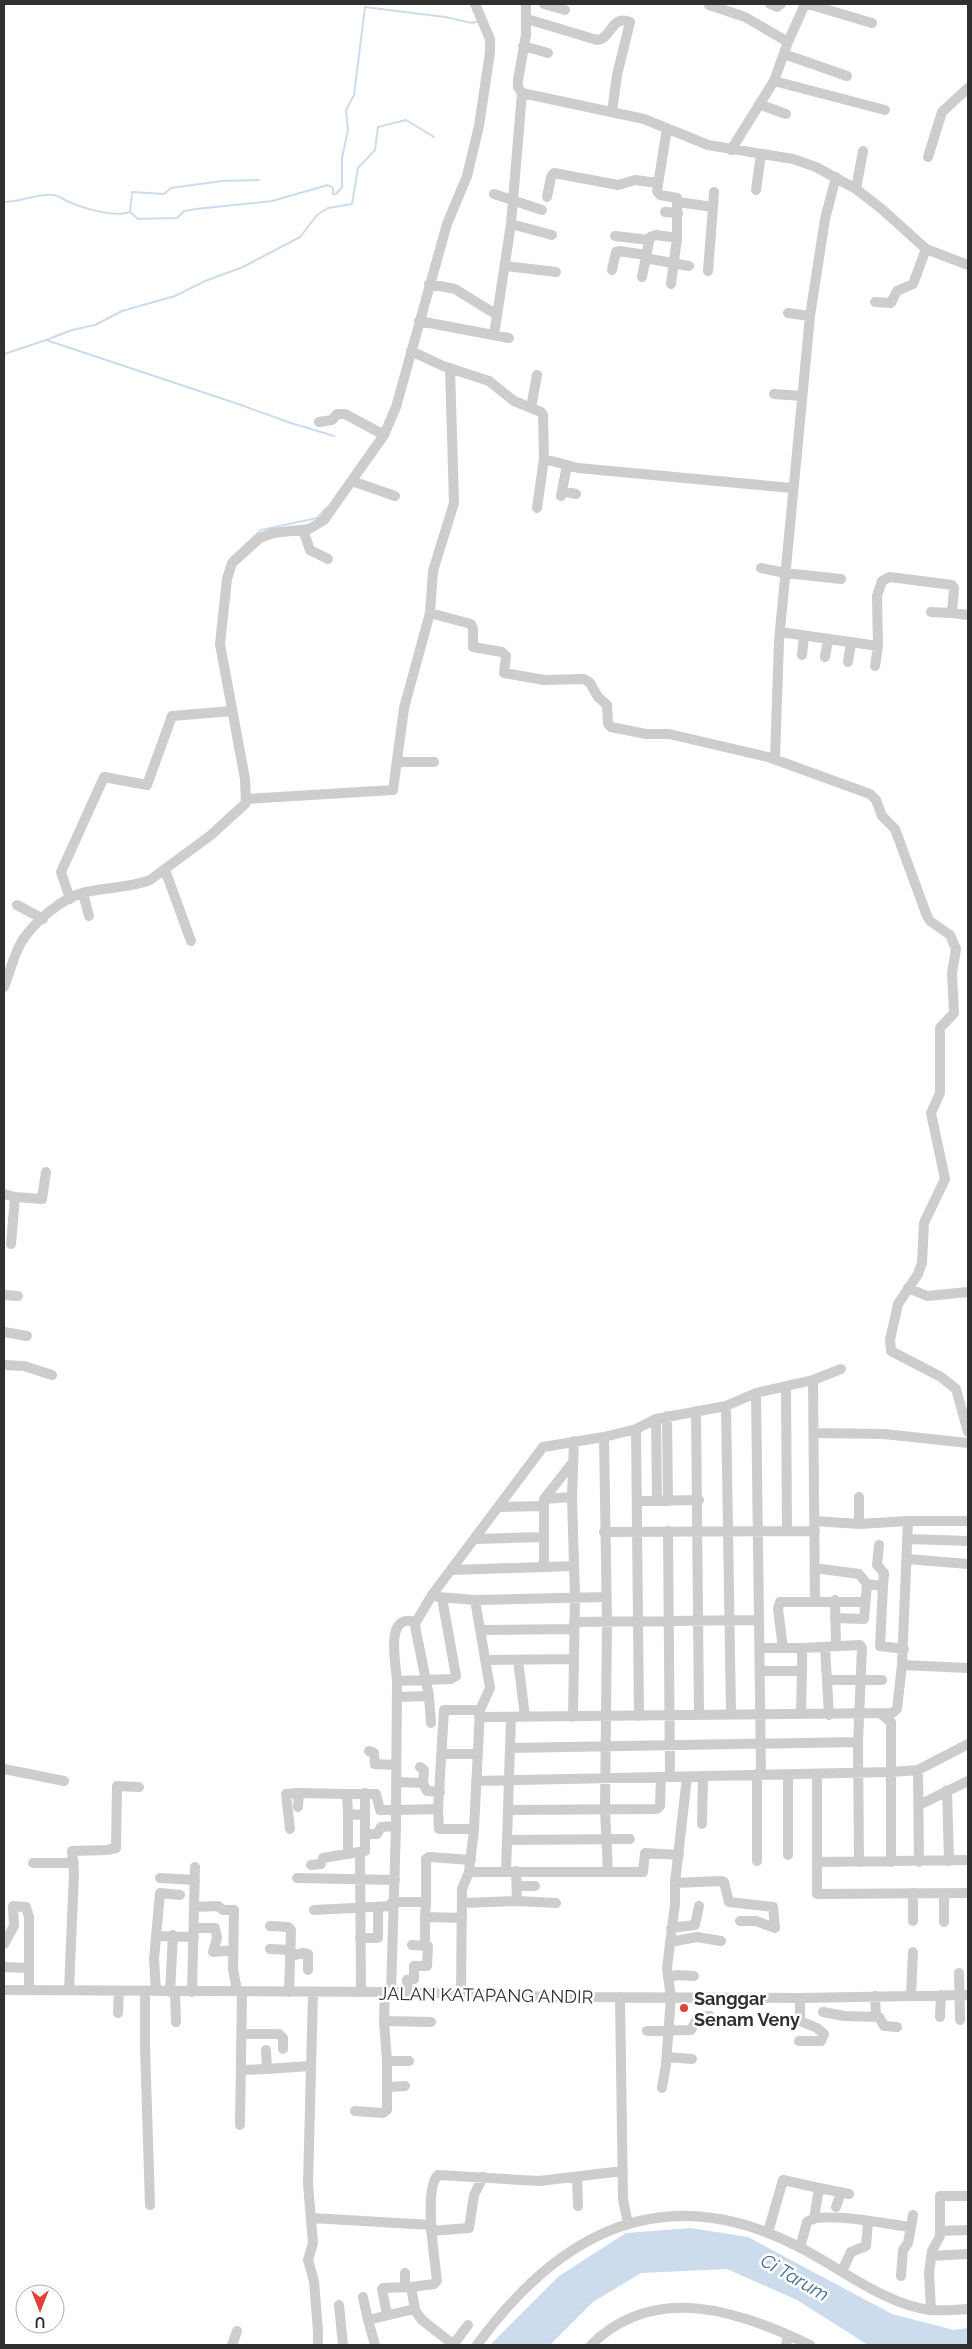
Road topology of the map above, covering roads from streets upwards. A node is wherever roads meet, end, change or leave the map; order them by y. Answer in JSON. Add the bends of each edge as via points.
{"nodes":[{"id":1,"x":475,"y":4,"type":"edge"},
{"id":2,"x":526,"y":4,"type":"edge"},
{"id":3,"x":544,"y":4,"type":"edge"},
{"id":4,"x":770,"y":4,"type":"edge"},
{"id":5,"x":781,"y":4,"type":"edge"},
{"id":6,"x":804,"y":4,"type":"edge"},
{"id":7,"x":708,"y":5,"type":"dead end"},
{"id":8,"x":565,"y":10,"type":"dead end"},
{"id":9,"x":527,"y":19,"type":"junction"},
{"id":10,"x":872,"y":23,"type":"dead end"},
{"id":11,"x":788,"y":42,"type":"junction"},
{"id":12,"x":523,"y":46,"type":"junction"},
{"id":13,"x":548,"y":53,"type":"dead end"},
{"id":14,"x":784,"y":54,"type":"junction"},
{"id":15,"x":847,"y":76,"type":"dead end"},
{"id":16,"x":774,"y":81,"type":"junction"},
{"id":17,"x":968,"y":88,"type":"edge"},
{"id":18,"x":522,"y":94,"type":"junction"},
{"id":19,"x":761,"y":105,"type":"junction"},
{"id":20,"x":885,"y":110,"type":"dead end"},
{"id":21,"x":612,"y":112,"type":"junction"},
{"id":22,"x":786,"y":114,"type":"dead end"},
{"id":23,"x":667,"y":128,"type":"junction"},
{"id":24,"x":731,"y":150,"type":"junction"},
{"id":25,"x":863,"y":151,"type":"dead end"},
{"id":26,"x":761,"y":154,"type":"junction"},
{"id":27,"x":928,"y":157,"type":"dead end"},
{"id":28,"x":836,"y":177,"type":"junction"},
{"id":29,"x":658,"y":183,"type":"junction"},
{"id":30,"x":756,"y":190,"type":"dead end"},
{"id":31,"x":856,"y":190,"type":"junction"},
{"id":32,"x":714,"y":192,"type":"dead end"},
{"id":33,"x":494,"y":194,"type":"dead end"},
{"id":34,"x":547,"y":197,"type":"dead end"},
{"id":35,"x":512,"y":199,"type":"junction"},
{"id":36,"x":678,"y":207,"type":"junction"},
{"id":37,"x":712,"y":207,"type":"junction"},
{"id":38,"x":542,"y":210,"type":"dead end"},
{"id":39,"x":665,"y":212,"type":"dead end"},
{"id":40,"x":510,"y":224,"type":"junction"},
{"id":41,"x":552,"y":235,"type":"dead end"},
{"id":42,"x":615,"y":236,"type":"dead end"},
{"id":43,"x":677,"y":238,"type":"junction"},
{"id":44,"x":649,"y":240,"type":"junction"},
{"id":45,"x":926,"y":250,"type":"junction"},
{"id":46,"x":646,"y":256,"type":"junction"},
{"id":47,"x":674,"y":262,"type":"junction"},
{"id":48,"x":968,"y":265,"type":"edge"},
{"id":49,"x":506,"y":266,"type":"junction"},
{"id":50,"x":690,"y":266,"type":"dead end"},
{"id":51,"x":612,"y":270,"type":"dead end"},
{"id":52,"x":708,"y":271,"type":"dead end"},
{"id":53,"x":556,"y":272,"type":"dead end"},
{"id":54,"x":642,"y":278,"type":"dead end"},
{"id":55,"x":429,"y":284,"type":"junction"},
{"id":56,"x":671,"y":284,"type":"dead end"},
{"id":57,"x":875,"y":302,"type":"dead end"},
{"id":58,"x":788,"y":313,"type":"dead end"},
{"id":59,"x":497,"y":315,"type":"junction"},
{"id":60,"x":810,"y":316,"type":"junction"},
{"id":61,"x":419,"y":321,"type":"junction"},
{"id":62,"x":494,"y":334,"type":"junction"},
{"id":63,"x":509,"y":338,"type":"dead end"},
{"id":64,"x":411,"y":351,"type":"junction"},
{"id":65,"x":450,"y":368,"type":"junction"},
{"id":66,"x":537,"y":375,"type":"dead end"},
{"id":67,"x":774,"y":394,"type":"dead end"},
{"id":68,"x":802,"y":396,"type":"junction"},
{"id":69,"x":531,"y":408,"type":"junction"},
{"id":70,"x":319,"y":422,"type":"dead end"},
{"id":71,"x":381,"y":433,"type":"junction"},
{"id":72,"x":544,"y":459,"type":"junction"},
{"id":73,"x":567,"y":465,"type":"junction"},
{"id":74,"x":352,"y":480,"type":"junction"},
{"id":75,"x":792,"y":488,"type":"junction"},
{"id":76,"x":576,"y":494,"type":"dead end"},
{"id":77,"x":395,"y":496,"type":"dead end"},
{"id":78,"x":537,"y":508,"type":"dead end"},
{"id":79,"x":303,"y":530,"type":"junction"},
{"id":80,"x":328,"y":559,"type":"dead end"},
{"id":81,"x":761,"y":568,"type":"dead end"},
{"id":82,"x":784,"y":573,"type":"junction"},
{"id":83,"x":841,"y":579,"type":"dead end"},
{"id":84,"x":931,"y":612,"type":"dead end"},
{"id":85,"x":430,"y":613,"type":"junction"},
{"id":86,"x":952,"y":613,"type":"junction"},
{"id":87,"x":968,"y":615,"type":"edge"},
{"id":88,"x":780,"y":632,"type":"junction"},
{"id":89,"x":804,"y":636,"type":"junction"},
{"id":90,"x":828,"y":639,"type":"junction"},
{"id":91,"x":851,"y":643,"type":"junction"},
{"id":92,"x":878,"y":646,"type":"junction"},
{"id":93,"x":802,"y":655,"type":"dead end"},
{"id":94,"x":825,"y":657,"type":"dead end"},
{"id":95,"x":848,"y":662,"type":"dead end"},
{"id":96,"x":875,"y":666,"type":"dead end"},
{"id":97,"x":229,"y":711,"type":"junction"},
{"id":98,"x":775,"y":759,"type":"junction"},
{"id":99,"x":398,"y":762,"type":"junction"},
{"id":100,"x":434,"y":762,"type":"dead end"},
{"id":101,"x":247,"y":799,"type":"junction"},
{"id":102,"x":165,"y":870,"type":"junction"},
{"id":103,"x":83,"y":893,"type":"junction"},
{"id":104,"x":69,"y":897,"type":"junction"},
{"id":105,"x":17,"y":905,"type":"dead end"},
{"id":106,"x":89,"y":916,"type":"dead end"},
{"id":107,"x":41,"y":918,"type":"junction"},
{"id":108,"x":191,"y":940,"type":"dead end"},
{"id":109,"x":8,"y":963,"type":"edge"},
{"id":110,"x":4,"y":987,"type":"edge"},
{"id":111,"x":46,"y":1172,"type":"dead end"},
{"id":112,"x":4,"y":1194,"type":"edge"},
{"id":113,"x":15,"y":1197,"type":"junction"},
{"id":114,"x":9,"y":1237,"type":"edge"},
{"id":115,"x":913,"y":1290,"type":"junction"},
{"id":116,"x":968,"y":1292,"type":"edge"},
{"id":117,"x":4,"y":1295,"type":"edge"},
{"id":118,"x":18,"y":1296,"type":"dead end"},
{"id":119,"x":4,"y":1332,"type":"edge"},
{"id":120,"x":27,"y":1336,"type":"dead end"},
{"id":121,"x":4,"y":1364,"type":"edge"},
{"id":122,"x":842,"y":1369,"type":"dead end"},
{"id":123,"x":52,"y":1375,"type":"dead end"},
{"id":124,"x":813,"y":1380,"type":"junction"},
{"id":125,"x":786,"y":1387,"type":"junction"},
{"id":126,"x":756,"y":1393,"type":"junction"},
{"id":127,"x":726,"y":1406,"type":"junction"},
{"id":128,"x":696,"y":1412,"type":"junction"},
{"id":129,"x":667,"y":1416,"type":"junction"},
{"id":130,"x":656,"y":1419,"type":"junction"},
{"id":131,"x":636,"y":1429,"type":"junction"},
{"id":132,"x":968,"y":1432,"type":"edge"},
{"id":133,"x":814,"y":1433,"type":"junction"},
{"id":134,"x":604,"y":1437,"type":"junction"},
{"id":135,"x":574,"y":1441,"type":"junction"},
{"id":136,"x":968,"y":1442,"type":"edge"},
{"id":137,"x":573,"y":1462,"type":"junction"},
{"id":138,"x":572,"y":1497,"type":"junction"},
{"id":139,"x":859,"y":1497,"type":"dead end"},
{"id":140,"x":699,"y":1500,"type":"junction"},
{"id":141,"x":638,"y":1501,"type":"junction"},
{"id":142,"x":657,"y":1501,"type":"junction"},
{"id":143,"x":668,"y":1501,"type":"junction"},
{"id":144,"x":544,"y":1503,"type":"junction"},
{"id":145,"x":498,"y":1508,"type":"junction"},
{"id":146,"x":908,"y":1521,"type":"junction"},
{"id":147,"x":968,"y":1521,"type":"edge"},
{"id":148,"x":859,"y":1524,"type":"junction"},
{"id":149,"x":815,"y":1526,"type":"junction"},
{"id":150,"x":668,"y":1531,"type":"junction"},
{"id":151,"x":699,"y":1531,"type":"junction"},
{"id":152,"x":729,"y":1531,"type":"junction"},
{"id":153,"x":787,"y":1531,"type":"junction"},
{"id":154,"x":604,"y":1532,"type":"junction"},
{"id":155,"x":638,"y":1532,"type":"junction"},
{"id":156,"x":758,"y":1532,"type":"junction"},
{"id":157,"x":544,"y":1537,"type":"junction"},
{"id":158,"x":475,"y":1539,"type":"junction"},
{"id":159,"x":908,"y":1539,"type":"junction"},
{"id":160,"x":968,"y":1541,"type":"edge"},
{"id":161,"x":879,"y":1544,"type":"dead end"},
{"id":162,"x":907,"y":1559,"type":"junction"},
{"id":163,"x":968,"y":1564,"type":"edge"},
{"id":164,"x":574,"y":1566,"type":"junction"},
{"id":165,"x":544,"y":1567,"type":"junction"},
{"id":166,"x":815,"y":1568,"type":"junction"},
{"id":167,"x":453,"y":1570,"type":"junction"},
{"id":168,"x":867,"y":1584,"type":"junction"},
{"id":169,"x":883,"y":1586,"type":"junction"},
{"id":170,"x":432,"y":1595,"type":"junction"},
{"id":171,"x":575,"y":1597,"type":"junction"},
{"id":172,"x":606,"y":1597,"type":"junction"},
{"id":173,"x":442,"y":1598,"type":"junction"},
{"id":174,"x":475,"y":1600,"type":"junction"},
{"id":175,"x":815,"y":1600,"type":"junction"},
{"id":176,"x":835,"y":1600,"type":"junction"},
{"id":177,"x":865,"y":1602,"type":"junction"},
{"id":178,"x":835,"y":1618,"type":"junction"},
{"id":179,"x":760,"y":1620,"type":"junction"},
{"id":180,"x":699,"y":1621,"type":"junction"},
{"id":181,"x":730,"y":1621,"type":"junction"},
{"id":182,"x":416,"y":1622,"type":"junction"},
{"id":183,"x":607,"y":1622,"type":"junction"},
{"id":184,"x":638,"y":1622,"type":"junction"},
{"id":185,"x":668,"y":1622,"type":"junction"},
{"id":186,"x":574,"y":1625,"type":"junction"},
{"id":187,"x":480,"y":1630,"type":"junction"},
{"id":188,"x":830,"y":1646,"type":"junction"},
{"id":189,"x":761,"y":1648,"type":"junction"},
{"id":190,"x":783,"y":1648,"type":"junction"},
{"id":191,"x":802,"y":1648,"type":"junction"},
{"id":192,"x":904,"y":1649,"type":"junction"},
{"id":193,"x":574,"y":1659,"type":"junction"},
{"id":194,"x":485,"y":1660,"type":"junction"},
{"id":195,"x":518,"y":1660,"type":"junction"},
{"id":196,"x":902,"y":1664,"type":"junction"},
{"id":197,"x":968,"y":1668,"type":"edge"},
{"id":198,"x":761,"y":1671,"type":"junction"},
{"id":199,"x":802,"y":1671,"type":"junction"},
{"id":200,"x":426,"y":1680,"type":"junction"},
{"id":201,"x":827,"y":1680,"type":"junction"},
{"id":202,"x":860,"y":1680,"type":"junction"},
{"id":203,"x":882,"y":1680,"type":"dead end"},
{"id":204,"x":397,"y":1681,"type":"junction"},
{"id":205,"x":429,"y":1696,"type":"junction"},
{"id":206,"x":397,"y":1697,"type":"junction"},
{"id":207,"x":860,"y":1713,"type":"junction"},
{"id":208,"x":480,"y":1714,"type":"junction"},
{"id":209,"x":761,"y":1714,"type":"junction"},
{"id":210,"x":801,"y":1714,"type":"junction"},
{"id":211,"x":880,"y":1714,"type":"junction"},
{"id":212,"x":668,"y":1715,"type":"junction"},
{"id":213,"x":699,"y":1715,"type":"junction"},
{"id":214,"x":731,"y":1715,"type":"junction"},
{"id":215,"x":829,"y":1715,"type":"junction"},
{"id":216,"x":639,"y":1716,"type":"junction"},
{"id":217,"x":525,"y":1717,"type":"junction"},
{"id":218,"x":573,"y":1717,"type":"junction"},
{"id":219,"x":606,"y":1717,"type":"junction"},
{"id":220,"x":511,"y":1718,"type":"junction"},
{"id":221,"x":431,"y":1723,"type":"dead end"},
{"id":222,"x":858,"y":1742,"type":"junction"},
{"id":223,"x":760,"y":1743,"type":"junction"},
{"id":224,"x":968,"y":1744,"type":"edge"},
{"id":225,"x":606,"y":1747,"type":"junction"},
{"id":226,"x":668,"y":1747,"type":"junction"},
{"id":227,"x":510,"y":1748,"type":"junction"},
{"id":228,"x":369,"y":1751,"type":"dead end"},
{"id":229,"x":443,"y":1754,"type":"junction"},
{"id":230,"x":477,"y":1754,"type":"junction"},
{"id":231,"x":395,"y":1765,"type":"junction"},
{"id":232,"x":420,"y":1767,"type":"dead end"},
{"id":233,"x":4,"y":1769,"type":"edge"},
{"id":234,"x":918,"y":1770,"type":"junction"},
{"id":235,"x":891,"y":1772,"type":"junction"},
{"id":236,"x":860,"y":1773,"type":"junction"},
{"id":237,"x":759,"y":1774,"type":"junction"},
{"id":238,"x":817,"y":1774,"type":"junction"},
{"id":239,"x":788,"y":1775,"type":"junction"},
{"id":240,"x":665,"y":1776,"type":"junction"},
{"id":241,"x":687,"y":1777,"type":"junction"},
{"id":242,"x":703,"y":1777,"type":"junction"},
{"id":243,"x":606,"y":1778,"type":"junction"},
{"id":244,"x":509,"y":1779,"type":"junction"},
{"id":245,"x":64,"y":1781,"type":"dead end"},
{"id":246,"x":476,"y":1781,"type":"junction"},
{"id":247,"x":968,"y":1781,"type":"edge"},
{"id":248,"x":396,"y":1782,"type":"junction"},
{"id":249,"x":423,"y":1783,"type":"junction"},
{"id":250,"x":968,"y":1786,"type":"edge"},
{"id":251,"x":139,"y":1787,"type":"dead end"},
{"id":252,"x":947,"y":1790,"type":"junction"},
{"id":253,"x":440,"y":1792,"type":"junction"},
{"id":254,"x":299,"y":1793,"type":"junction"},
{"id":255,"x":365,"y":1793,"type":"junction"},
{"id":256,"x":347,"y":1794,"type":"junction"},
{"id":257,"x":919,"y":1805,"type":"junction"},
{"id":258,"x":298,"y":1806,"type":"dead end"},
{"id":259,"x":396,"y":1810,"type":"junction"},
{"id":260,"x":438,"y":1810,"type":"junction"},
{"id":261,"x":508,"y":1810,"type":"junction"},
{"id":262,"x":605,"y":1811,"type":"junction"},
{"id":263,"x":348,"y":1814,"type":"junction"},
{"id":264,"x":365,"y":1815,"type":"junction"},
{"id":265,"x":702,"y":1824,"type":"dead end"},
{"id":266,"x":396,"y":1826,"type":"junction"},
{"id":267,"x":290,"y":1829,"type":"dead end"},
{"id":268,"x":474,"y":1829,"type":"junction"},
{"id":269,"x":365,"y":1834,"type":"junction"},
{"id":270,"x":606,"y":1839,"type":"junction"},
{"id":271,"x":630,"y":1839,"type":"dead end"},
{"id":272,"x":507,"y":1840,"type":"junction"},
{"id":273,"x":348,"y":1852,"type":"junction"},
{"id":274,"x":360,"y":1853,"type":"junction"},
{"id":275,"x":679,"y":1855,"type":"junction"},
{"id":276,"x":788,"y":1855,"type":"dead end"},
{"id":277,"x":471,"y":1860,"type":"junction"},
{"id":278,"x":949,"y":1860,"type":"junction"},
{"id":279,"x":968,"y":1860,"type":"edge"},
{"id":280,"x":757,"y":1861,"type":"dead end"},
{"id":281,"x":817,"y":1862,"type":"junction"},
{"id":282,"x":859,"y":1862,"type":"junction"},
{"id":283,"x":891,"y":1862,"type":"junction"},
{"id":284,"x":919,"y":1862,"type":"junction"},
{"id":285,"x":33,"y":1863,"type":"dead end"},
{"id":286,"x":74,"y":1863,"type":"junction"},
{"id":287,"x":311,"y":1865,"type":"dead end"},
{"id":288,"x":195,"y":1867,"type":"dead end"},
{"id":289,"x":511,"y":1871,"type":"junction"},
{"id":290,"x":469,"y":1872,"type":"junction"},
{"id":291,"x":608,"y":1872,"type":"junction"},
{"id":292,"x":297,"y":1878,"type":"dead end"},
{"id":293,"x":360,"y":1879,"type":"junction"},
{"id":294,"x":195,"y":1880,"type":"junction"},
{"id":295,"x":394,"y":1880,"type":"junction"},
{"id":296,"x":675,"y":1883,"type":"junction"},
{"id":297,"x":517,"y":1886,"type":"junction"},
{"id":298,"x":535,"y":1886,"type":"dead end"},
{"id":299,"x":160,"y":1893,"type":"junction"},
{"id":300,"x":913,"y":1893,"type":"junction"},
{"id":301,"x":944,"y":1893,"type":"junction"},
{"id":302,"x":968,"y":1893,"type":"edge"},
{"id":303,"x":180,"y":1895,"type":"dead end"},
{"id":304,"x":516,"y":1901,"type":"junction"},
{"id":305,"x":426,"y":1902,"type":"junction"},
{"id":306,"x":462,"y":1903,"type":"junction"},
{"id":307,"x":556,"y":1903,"type":"dead end"},
{"id":308,"x":392,"y":1904,"type":"junction"},
{"id":309,"x":699,"y":1906,"type":"dead end"},
{"id":310,"x":378,"y":1907,"type":"junction"},
{"id":311,"x":194,"y":1908,"type":"junction"},
{"id":312,"x":360,"y":1908,"type":"junction"},
{"id":313,"x":314,"y":1910,"type":"dead end"},
{"id":314,"x":425,"y":1917,"type":"junction"},
{"id":315,"x":462,"y":1918,"type":"junction"},
{"id":316,"x":740,"y":1921,"type":"dead end"},
{"id":317,"x":913,"y":1921,"type":"dead end"},
{"id":318,"x":944,"y":1922,"type":"dead end"},
{"id":319,"x":270,"y":1926,"type":"dead end"},
{"id":320,"x":670,"y":1928,"type":"junction"},
{"id":321,"x":194,"y":1932,"type":"junction"},
{"id":322,"x":173,"y":1935,"type":"junction"},
{"id":323,"x":156,"y":1936,"type":"junction"},
{"id":324,"x":360,"y":1938,"type":"junction"},
{"id":325,"x":428,"y":1940,"type":"junction"},
{"id":326,"x":721,"y":1941,"type":"dead end"},
{"id":327,"x":670,"y":1942,"type":"junction"},
{"id":328,"x":4,"y":1944,"type":"edge"},
{"id":329,"x":412,"y":1945,"type":"dead end"},
{"id":330,"x":270,"y":1949,"type":"dead end"},
{"id":331,"x":234,"y":1950,"type":"junction"},
{"id":332,"x":913,"y":1952,"type":"dead end"},
{"id":333,"x":291,"y":1953,"type":"junction"},
{"id":334,"x":154,"y":1959,"type":"junction"},
{"id":335,"x":171,"y":1959,"type":"junction"},
{"id":336,"x":4,"y":1966,"type":"edge"},
{"id":337,"x":29,"y":1968,"type":"junction"},
{"id":338,"x":308,"y":1970,"type":"dead end"},
{"id":339,"x":959,"y":1973,"type":"dead end"},
{"id":340,"x":694,"y":1976,"type":"dead end"},
{"id":341,"x":668,"y":1978,"type":"junction"},
{"id":342,"x":4,"y":1990,"type":"edge"},
{"id":343,"x":29,"y":1990,"type":"junction"},
{"id":344,"x":69,"y":1990,"type":"junction"},
{"id":345,"x":119,"y":1991,"type":"junction"},
{"id":346,"x":145,"y":1991,"type":"junction"},
{"id":347,"x":156,"y":1991,"type":"junction"},
{"id":348,"x":239,"y":1991,"type":"junction"},
{"id":349,"x":173,"y":1992,"type":"junction"},
{"id":350,"x":192,"y":1992,"type":"junction"},
{"id":351,"x":289,"y":1992,"type":"junction"},
{"id":352,"x":313,"y":1992,"type":"junction"},
{"id":353,"x":361,"y":1992,"type":"junction"},
{"id":354,"x":388,"y":1992,"type":"junction"},
{"id":355,"x":408,"y":1993,"type":"junction"},
{"id":356,"x":461,"y":1994,"type":"junction"},
{"id":357,"x":911,"y":1995,"type":"junction"},
{"id":358,"x":941,"y":1995,"type":"junction"},
{"id":359,"x":875,"y":1996,"type":"junction"},
{"id":360,"x":964,"y":1996,"type":"edge"},
{"id":361,"x":620,"y":1997,"type":"junction"},
{"id":362,"x":671,"y":1998,"type":"junction"},
{"id":363,"x":800,"y":1998,"type":"junction"},
{"id":364,"x":823,"y":2012,"type":"dead end"},
{"id":365,"x":118,"y":2013,"type":"dead end"},
{"id":366,"x":710,"y":2016,"type":"dead end"},
{"id":367,"x":876,"y":2017,"type":"junction"},
{"id":368,"x":940,"y":2017,"type":"dead end"},
{"id":369,"x":960,"y":2020,"type":"dead end"},
{"id":370,"x":384,"y":2021,"type":"junction"},
{"id":371,"x":176,"y":2022,"type":"dead end"},
{"id":372,"x":431,"y":2022,"type":"dead end"},
{"id":373,"x":897,"y":2027,"type":"dead end"},
{"id":374,"x":647,"y":2031,"type":"dead end"},
{"id":375,"x":668,"y":2031,"type":"junction"},
{"id":376,"x":242,"y":2034,"type":"junction"},
{"id":377,"x":799,"y":2041,"type":"dead end"},
{"id":378,"x":283,"y":2049,"type":"dead end"},
{"id":379,"x":266,"y":2050,"type":"dead end"},
{"id":380,"x":667,"y":2057,"type":"junction"},
{"id":381,"x":692,"y":2060,"type":"dead end"},
{"id":382,"x":387,"y":2061,"type":"junction"},
{"id":383,"x":409,"y":2061,"type":"dead end"},
{"id":384,"x":310,"y":2066,"type":"junction"},
{"id":385,"x":267,"y":2069,"type":"junction"},
{"id":386,"x":242,"y":2070,"type":"junction"},
{"id":387,"x":406,"y":2086,"type":"dead end"},
{"id":388,"x":386,"y":2087,"type":"junction"},
{"id":389,"x":662,"y":2088,"type":"dead end"},
{"id":390,"x":355,"y":2111,"type":"dead end"},
{"id":391,"x":240,"y":2125,"type":"dead end"},
{"id":392,"x":623,"y":2171,"type":"junction"},
{"id":393,"x":483,"y":2177,"type":"junction"},
{"id":394,"x":577,"y":2178,"type":"junction"},
{"id":395,"x":819,"y":2188,"type":"junction"},
{"id":396,"x":968,"y":2196,"type":"edge"},
{"id":397,"x":150,"y":2205,"type":"dead end"},
{"id":398,"x":578,"y":2206,"type":"dead end"},
{"id":399,"x":836,"y":2206,"type":"dead end"},
{"id":400,"x":913,"y":2215,"type":"dead end"},
{"id":401,"x":312,"y":2218,"type":"junction"},
{"id":402,"x":814,"y":2219,"type":"junction"},
{"id":403,"x":868,"y":2222,"type":"junction"},
{"id":404,"x":628,"y":2224,"type":"junction"},
{"id":405,"x":911,"y":2227,"type":"junction"},
{"id":406,"x":431,"y":2228,"type":"junction"},
{"id":407,"x":968,"y":2230,"type":"edge"},
{"id":408,"x":940,"y":2231,"type":"junction"},
{"id":409,"x":768,"y":2232,"type":"junction"},
{"id":410,"x":800,"y":2248,"type":"junction"},
{"id":411,"x":968,"y":2254,"type":"edge"},
{"id":412,"x":931,"y":2256,"type":"junction"},
{"id":413,"x":842,"y":2271,"type":"junction"},
{"id":414,"x":405,"y":2273,"type":"dead end"},
{"id":415,"x":900,"y":2276,"type":"dead end"},
{"id":416,"x":408,"y":2287,"type":"junction"},
{"id":417,"x":363,"y":2297,"type":"dead end"},
{"id":418,"x":340,"y":2305,"type":"dead end"},
{"id":419,"x":415,"y":2309,"type":"junction"},
{"id":420,"x":968,"y":2309,"type":"edge"},
{"id":421,"x":931,"y":2310,"type":"junction"},
{"id":422,"x":387,"y":2315,"type":"junction"},
{"id":423,"x":368,"y":2320,"type":"junction"},
{"id":424,"x":468,"y":2325,"type":"dead end"},
{"id":425,"x":237,"y":2330,"type":"dead end"},
{"id":426,"x":787,"y":2340,"type":"edge"},
{"id":427,"x":232,"y":2345,"type":"edge"},
{"id":428,"x":318,"y":2345,"type":"edge"},
{"id":429,"x":343,"y":2345,"type":"edge"},
{"id":430,"x":375,"y":2345,"type":"edge"},
{"id":431,"x":453,"y":2345,"type":"edge"},
{"id":432,"x":477,"y":2345,"type":"edge"},
{"id":433,"x":591,"y":2345,"type":"edge"},
{"id":434,"x":810,"y":2345,"type":"edge"}],
"edges":[{"from":1,"to":55,"type":"street","via":[[490,39],[479,126],[467,176],[449,217]]},
{"from":2,"to":9,"type":"street"},
{"from":3,"to":8,"type":"street"},
{"from":4,"to":5,"type":"street"},
{"from":6,"to":10,"type":"street"},
{"from":6,"to":11,"type":"street"},
{"from":7,"to":11,"type":"street","via":[[745,17]]},
{"from":9,"to":12,"type":"street"},
{"from":9,"to":21,"type":"street","via":[[597,40],[604,38],[618,21],[630,22]]},
{"from":11,"to":14,"type":"street"},
{"from":12,"to":13,"type":"street"},
{"from":12,"to":18,"type":"street","via":[[518,80]]},
{"from":14,"to":15,"type":"street"},
{"from":14,"to":16,"type":"street"},
{"from":16,"to":19,"type":"street"},
{"from":16,"to":20,"type":"street"},
{"from":17,"to":27,"type":"street","via":[[942,112]]},
{"from":18,"to":21,"type":"street"},
{"from":18,"to":35,"type":"street"},
{"from":19,"to":22,"type":"street"},
{"from":19,"to":24,"type":"street"},
{"from":21,"to":23,"type":"street"},
{"from":23,"to":24,"type":"street","via":[[697,141]]},
{"from":23,"to":29,"type":"street"},
{"from":24,"to":26,"type":"street"},
{"from":25,"to":31,"type":"street"},
{"from":26,"to":28,"type":"street","via":[[793,159]]},
{"from":26,"to":30,"type":"street"},
{"from":28,"to":31,"type":"street"},
{"from":28,"to":60,"type":"street","via":[[825,219]]},
{"from":29,"to":34,"type":"street","via":[[635,180],[618,185],[554,173]]},
{"from":29,"to":36,"type":"street","via":[[659,194],[676,197]]},
{"from":31,"to":45,"type":"street"},
{"from":32,"to":37,"type":"street"},
{"from":33,"to":35,"type":"street"},
{"from":35,"to":38,"type":"street"},
{"from":35,"to":40,"type":"street"},
{"from":36,"to":37,"type":"street"},
{"from":36,"to":39,"type":"street"},
{"from":36,"to":43,"type":"street"},
{"from":37,"to":52,"type":"street"},
{"from":40,"to":41,"type":"street"},
{"from":40,"to":49,"type":"street"},
{"from":42,"to":44,"type":"street"},
{"from":43,"to":44,"type":"street","via":[[652,235]]},
{"from":43,"to":47,"type":"street"},
{"from":44,"to":46,"type":"street"},
{"from":45,"to":48,"type":"street"},
{"from":45,"to":57,"type":"street","via":[[913,284],[897,291],[891,303]]},
{"from":46,"to":47,"type":"street"},
{"from":46,"to":51,"type":"street","via":[[616,252]]},
{"from":46,"to":54,"type":"street"},
{"from":47,"to":50,"type":"street"},
{"from":47,"to":56,"type":"street"},
{"from":49,"to":53,"type":"street"},
{"from":49,"to":59,"type":"street"},
{"from":55,"to":59,"type":"street","via":[[455,289]]},
{"from":55,"to":61,"type":"street"},
{"from":58,"to":60,"type":"street"},
{"from":59,"to":62,"type":"street"},
{"from":60,"to":68,"type":"street"},
{"from":61,"to":62,"type":"street"},
{"from":61,"to":64,"type":"street"},
{"from":62,"to":63,"type":"street"},
{"from":64,"to":65,"type":"street"},
{"from":64,"to":71,"type":"street","via":[[396,407]]},
{"from":65,"to":69,"type":"street","via":[[489,381],[514,401]]},
{"from":65,"to":85,"type":"street","via":[[454,503],[433,571]]},
{"from":66,"to":69,"type":"street"},
{"from":67,"to":68,"type":"street"},
{"from":68,"to":75,"type":"street"},
{"from":69,"to":72,"type":"street","via":[[543,415]]},
{"from":70,"to":71,"type":"street","via":[[332,420],[340,413]]},
{"from":71,"to":74,"type":"street"},
{"from":72,"to":73,"type":"street"},
{"from":72,"to":78,"type":"street"},
{"from":73,"to":75,"type":"street"},
{"from":73,"to":76,"type":"street","via":[[562,493]]},
{"from":74,"to":77,"type":"street"},
{"from":74,"to":79,"type":"street","via":[[324,520]]},
{"from":75,"to":82,"type":"street"},
{"from":79,"to":80,"type":"street","via":[[310,550]]},
{"from":79,"to":97,"type":"street","via":[[260,538],[232,563],[227,579],[220,644]]},
{"from":81,"to":82,"type":"street"},
{"from":82,"to":83,"type":"street"},
{"from":82,"to":88,"type":"street"},
{"from":84,"to":86,"type":"street"},
{"from":85,"to":98,"type":"street","via":[[471,624],[473,646],[502,652],[506,656],[504,673],[544,680],[588,681],[607,705],[611,727],[646,734],[669,734]]},
{"from":85,"to":99,"type":"street","via":[[404,708]]},
{"from":86,"to":87,"type":"street"},
{"from":86,"to":92,"type":"street","via":[[952,585],[886,578],[877,596]]},
{"from":88,"to":89,"type":"street"},
{"from":88,"to":98,"type":"street"},
{"from":89,"to":90,"type":"street"},
{"from":89,"to":93,"type":"street"},
{"from":90,"to":91,"type":"street"},
{"from":90,"to":94,"type":"street"},
{"from":91,"to":92,"type":"street"},
{"from":91,"to":95,"type":"street"},
{"from":92,"to":96,"type":"street"},
{"from":97,"to":101,"type":"street"},
{"from":97,"to":104,"type":"street","via":[[172,716],[146,785],[104,777],[61,872]]},
{"from":98,"to":115,"type":"street","via":[[874,796],[882,816],[895,829],[928,916],[933,923],[944,928],[954,942],[952,982],[955,1008],[940,1028],[940,1093],[931,1113],[945,1179],[926,1215],[922,1230],[922,1263]]},
{"from":99,"to":100,"type":"street"},
{"from":99,"to":101,"type":"street","via":[[391,792]]},
{"from":101,"to":102,"type":"street","via":[[243,808]]},
{"from":102,"to":103,"type":"street","via":[[140,884]]},
{"from":102,"to":108,"type":"street"},
{"from":103,"to":104,"type":"street"},
{"from":103,"to":106,"type":"street"},
{"from":104,"to":107,"type":"street"},
{"from":105,"to":107,"type":"street"},
{"from":107,"to":109,"type":"street"},
{"from":109,"to":110,"type":"street"},
{"from":111,"to":113,"type":"street","via":[[42,1199]]},
{"from":112,"to":113,"type":"street"},
{"from":113,"to":114,"type":"street"},
{"from":115,"to":116,"type":"street","via":[[939,1296]]},
{"from":115,"to":132,"type":"street","via":[[898,1304],[890,1346],[956,1389]]},
{"from":117,"to":118,"type":"street"},
{"from":119,"to":120,"type":"street"},
{"from":121,"to":123,"type":"street","via":[[30,1367]]},
{"from":122,"to":124,"type":"street"},
{"from":124,"to":125,"type":"street"},
{"from":124,"to":133,"type":"street"},
{"from":125,"to":126,"type":"street"},
{"from":125,"to":153,"type":"street"},
{"from":126,"to":127,"type":"street"},
{"from":126,"to":156,"type":"street"},
{"from":127,"to":128,"type":"street"},
{"from":127,"to":152,"type":"street"},
{"from":128,"to":129,"type":"street"},
{"from":128,"to":140,"type":"street"},
{"from":129,"to":130,"type":"street"},
{"from":129,"to":143,"type":"street"},
{"from":130,"to":131,"type":"street"},
{"from":130,"to":142,"type":"street"},
{"from":131,"to":134,"type":"street"},
{"from":131,"to":141,"type":"street"},
{"from":133,"to":136,"type":"street","via":[[884,1434]]},
{"from":133,"to":149,"type":"street"},
{"from":134,"to":135,"type":"street"},
{"from":134,"to":154,"type":"street"},
{"from":135,"to":137,"type":"street"},
{"from":135,"to":145,"type":"street","via":[[543,1447]]},
{"from":137,"to":138,"type":"street"},
{"from":137,"to":144,"type":"street"},
{"from":138,"to":144,"type":"street"},
{"from":138,"to":164,"type":"street"},
{"from":139,"to":148,"type":"street"},
{"from":140,"to":143,"type":"street"},
{"from":140,"to":151,"type":"street"},
{"from":141,"to":142,"type":"street"},
{"from":141,"to":155,"type":"street"},
{"from":142,"to":143,"type":"street"},
{"from":144,"to":145,"type":"street"},
{"from":144,"to":157,"type":"street"},
{"from":145,"to":158,"type":"street"},
{"from":146,"to":147,"type":"street"},
{"from":146,"to":148,"type":"street"},
{"from":146,"to":159,"type":"street"},
{"from":148,"to":149,"type":"street"},
{"from":149,"to":153,"type":"street"},
{"from":149,"to":166,"type":"street"},
{"from":150,"to":151,"type":"street"},
{"from":150,"to":155,"type":"street"},
{"from":150,"to":185,"type":"street"},
{"from":151,"to":152,"type":"street"},
{"from":151,"to":180,"type":"street"},
{"from":152,"to":156,"type":"street"},
{"from":152,"to":181,"type":"street"},
{"from":153,"to":156,"type":"street"},
{"from":154,"to":155,"type":"street"},
{"from":154,"to":172,"type":"street"},
{"from":155,"to":184,"type":"street"},
{"from":156,"to":179,"type":"street"},
{"from":157,"to":158,"type":"street"},
{"from":157,"to":165,"type":"street"},
{"from":158,"to":167,"type":"street"},
{"from":159,"to":160,"type":"street"},
{"from":159,"to":162,"type":"street"},
{"from":161,"to":169,"type":"street","via":[[877,1565],[884,1573]]},
{"from":162,"to":163,"type":"street"},
{"from":162,"to":192,"type":"street"},
{"from":164,"to":165,"type":"street"},
{"from":164,"to":171,"type":"street"},
{"from":165,"to":167,"type":"street"},
{"from":166,"to":168,"type":"street","via":[[858,1574]]},
{"from":166,"to":175,"type":"street"},
{"from":167,"to":170,"type":"street"},
{"from":168,"to":169,"type":"street"},
{"from":168,"to":177,"type":"street"},
{"from":169,"to":192,"type":"street","via":[[879,1646]]},
{"from":170,"to":173,"type":"street"},
{"from":170,"to":182,"type":"street"},
{"from":171,"to":172,"type":"street"},
{"from":171,"to":174,"type":"street"},
{"from":171,"to":186,"type":"street"},
{"from":172,"to":183,"type":"street"},
{"from":173,"to":174,"type":"street"},
{"from":173,"to":200,"type":"street","via":[[456,1676]]},
{"from":174,"to":187,"type":"street"},
{"from":175,"to":176,"type":"street"},
{"from":175,"to":190,"type":"street","via":[[780,1602]]},
{"from":176,"to":177,"type":"street"},
{"from":176,"to":178,"type":"street"},
{"from":177,"to":178,"type":"street","via":[[864,1619]]},
{"from":178,"to":188,"type":"street"},
{"from":179,"to":181,"type":"street"},
{"from":179,"to":189,"type":"street"},
{"from":180,"to":181,"type":"street"},
{"from":180,"to":185,"type":"street"},
{"from":180,"to":213,"type":"street"},
{"from":181,"to":214,"type":"street"},
{"from":182,"to":200,"type":"street"},
{"from":182,"to":204,"type":"street","via":[[402,1621],[394,1633]]},
{"from":183,"to":184,"type":"street"},
{"from":183,"to":186,"type":"street"},
{"from":183,"to":219,"type":"street"},
{"from":184,"to":185,"type":"street"},
{"from":184,"to":216,"type":"street"},
{"from":185,"to":212,"type":"street"},
{"from":186,"to":187,"type":"street"},
{"from":186,"to":193,"type":"street"},
{"from":187,"to":194,"type":"street"},
{"from":188,"to":191,"type":"street"},
{"from":188,"to":201,"type":"street"},
{"from":188,"to":202,"type":"street","via":[[862,1646]]},
{"from":189,"to":190,"type":"street"},
{"from":189,"to":198,"type":"street"},
{"from":190,"to":191,"type":"street"},
{"from":191,"to":199,"type":"street"},
{"from":192,"to":196,"type":"street"},
{"from":193,"to":195,"type":"street"},
{"from":193,"to":218,"type":"street"},
{"from":194,"to":195,"type":"street"},
{"from":194,"to":208,"type":"street","via":[[490,1690]]},
{"from":195,"to":217,"type":"street"},
{"from":196,"to":197,"type":"street"},
{"from":196,"to":211,"type":"street","via":[[897,1709]]},
{"from":198,"to":199,"type":"street"},
{"from":198,"to":209,"type":"street"},
{"from":199,"to":210,"type":"street"},
{"from":200,"to":204,"type":"street"},
{"from":200,"to":205,"type":"street"},
{"from":201,"to":202,"type":"street"},
{"from":201,"to":215,"type":"street"},
{"from":202,"to":203,"type":"street"},
{"from":202,"to":207,"type":"street"},
{"from":204,"to":206,"type":"street"},
{"from":205,"to":206,"type":"street"},
{"from":205,"to":221,"type":"street"},
{"from":206,"to":231,"type":"street"},
{"from":207,"to":211,"type":"street"},
{"from":207,"to":215,"type":"street"},
{"from":207,"to":222,"type":"street"},
{"from":208,"to":220,"type":"street"},
{"from":208,"to":229,"type":"street","via":[[444,1710]]},
{"from":208,"to":230,"type":"street"},
{"from":209,"to":210,"type":"street"},
{"from":209,"to":214,"type":"street"},
{"from":209,"to":223,"type":"street"},
{"from":210,"to":215,"type":"street"},
{"from":211,"to":235,"type":"street","via":[[891,1722]]},
{"from":212,"to":213,"type":"street"},
{"from":212,"to":216,"type":"street"},
{"from":212,"to":226,"type":"street"},
{"from":213,"to":214,"type":"street"},
{"from":216,"to":219,"type":"street"},
{"from":217,"to":218,"type":"street"},
{"from":217,"to":220,"type":"street"},
{"from":218,"to":219,"type":"street"},
{"from":219,"to":225,"type":"street"},
{"from":220,"to":227,"type":"street"},
{"from":222,"to":223,"type":"street"},
{"from":222,"to":236,"type":"street"},
{"from":223,"to":226,"type":"street"},
{"from":223,"to":237,"type":"street"},
{"from":224,"to":234,"type":"street"},
{"from":225,"to":226,"type":"street"},
{"from":225,"to":227,"type":"street"},
{"from":225,"to":243,"type":"street"},
{"from":226,"to":240,"type":"street"},
{"from":227,"to":244,"type":"street"},
{"from":228,"to":231,"type":"street","via":[[374,1753],[375,1764]]},
{"from":229,"to":230,"type":"street"},
{"from":229,"to":253,"type":"street"},
{"from":230,"to":246,"type":"street"},
{"from":231,"to":248,"type":"street"},
{"from":232,"to":249,"type":"street","via":[[424,1770]]},
{"from":233,"to":245,"type":"street"},
{"from":234,"to":235,"type":"street"},
{"from":234,"to":257,"type":"street"},
{"from":235,"to":236,"type":"street"},
{"from":235,"to":283,"type":"street"},
{"from":236,"to":238,"type":"street"},
{"from":236,"to":282,"type":"street"},
{"from":237,"to":239,"type":"street"},
{"from":237,"to":242,"type":"street"},
{"from":237,"to":280,"type":"street"},
{"from":238,"to":239,"type":"street"},
{"from":238,"to":281,"type":"street"},
{"from":239,"to":276,"type":"street"},
{"from":240,"to":241,"type":"street"},
{"from":240,"to":243,"type":"street"},
{"from":240,"to":262,"type":"street","via":[[657,1809]]},
{"from":241,"to":242,"type":"street"},
{"from":241,"to":275,"type":"street"},
{"from":242,"to":265,"type":"street"},
{"from":243,"to":244,"type":"street"},
{"from":243,"to":262,"type":"street"},
{"from":244,"to":246,"type":"street"},
{"from":244,"to":261,"type":"street"},
{"from":246,"to":268,"type":"street"},
{"from":247,"to":250,"type":"street"},
{"from":247,"to":252,"type":"street"},
{"from":248,"to":249,"type":"street"},
{"from":248,"to":259,"type":"street"},
{"from":249,"to":253,"type":"street","via":[[427,1791]]},
{"from":251,"to":286,"type":"street","via":[[117,1786],[116,1848],[72,1851]]},
{"from":252,"to":257,"type":"street"},
{"from":252,"to":278,"type":"street"},
{"from":253,"to":260,"type":"street"},
{"from":254,"to":256,"type":"street"},
{"from":254,"to":258,"type":"street"},
{"from":254,"to":267,"type":"street","via":[[286,1794]]},
{"from":255,"to":256,"type":"street"},
{"from":255,"to":259,"type":"street","via":[[378,1795],[380,1810]]},
{"from":255,"to":264,"type":"street"},
{"from":256,"to":263,"type":"street"},
{"from":257,"to":284,"type":"street"},
{"from":259,"to":260,"type":"street"},
{"from":259,"to":266,"type":"street"},
{"from":260,"to":268,"type":"street","via":[[439,1828]]},
{"from":261,"to":262,"type":"street"},
{"from":261,"to":272,"type":"street"},
{"from":262,"to":270,"type":"street"},
{"from":263,"to":264,"type":"street"},
{"from":263,"to":273,"type":"street"},
{"from":264,"to":269,"type":"street"},
{"from":266,"to":269,"type":"street","via":[[381,1826],[377,1834]]},
{"from":266,"to":295,"type":"street"},
{"from":268,"to":277,"type":"street"},
{"from":269,"to":274,"type":"street","via":[[365,1851]]},
{"from":270,"to":271,"type":"street"},
{"from":270,"to":272,"type":"street"},
{"from":270,"to":291,"type":"street"},
{"from":272,"to":289,"type":"street"},
{"from":273,"to":274,"type":"street"},
{"from":273,"to":287,"type":"street","via":[[324,1857],[321,1864]]},
{"from":274,"to":293,"type":"street"},
{"from":275,"to":291,"type":"street","via":[[645,1853],[643,1872]]},
{"from":275,"to":296,"type":"street"},
{"from":277,"to":290,"type":"street"},
{"from":277,"to":305,"type":"street","via":[[426,1859]]},
{"from":278,"to":279,"type":"street"},
{"from":278,"to":284,"type":"street"},
{"from":281,"to":282,"type":"street"},
{"from":281,"to":300,"type":"street","via":[[816,1894]]},
{"from":282,"to":283,"type":"street"},
{"from":283,"to":284,"type":"street"},
{"from":285,"to":286,"type":"street"},
{"from":286,"to":344,"type":"street"},
{"from":288,"to":294,"type":"street"},
{"from":289,"to":290,"type":"street"},
{"from":289,"to":291,"type":"street"},
{"from":289,"to":297,"type":"street"},
{"from":290,"to":306,"type":"street","via":[[463,1884]]},
{"from":292,"to":293,"type":"street"},
{"from":293,"to":295,"type":"street"},
{"from":293,"to":312,"type":"street"},
{"from":294,"to":299,"type":"street","via":[[160,1875]]},
{"from":294,"to":311,"type":"street"},
{"from":295,"to":308,"type":"street"},
{"from":296,"to":316,"type":"street","via":[[721,1881],[724,1882],[728,1902],[774,1907],[775,1928],[757,1921]]},
{"from":296,"to":320,"type":"street"},
{"from":297,"to":298,"type":"street"},
{"from":297,"to":304,"type":"street"},
{"from":299,"to":303,"type":"street"},
{"from":299,"to":323,"type":"street"},
{"from":300,"to":301,"type":"street"},
{"from":300,"to":317,"type":"street"},
{"from":301,"to":302,"type":"street"},
{"from":301,"to":318,"type":"street"},
{"from":304,"to":306,"type":"street"},
{"from":304,"to":307,"type":"street"},
{"from":305,"to":308,"type":"street"},
{"from":305,"to":314,"type":"street"},
{"from":306,"to":315,"type":"street"},
{"from":308,"to":310,"type":"street"},
{"from":308,"to":354,"type":"street"},
{"from":309,"to":320,"type":"street","via":[[695,1925]]},
{"from":310,"to":312,"type":"street"},
{"from":310,"to":324,"type":"street","via":[[378,1938]]},
{"from":311,"to":321,"type":"street"},
{"from":311,"to":331,"type":"street","via":[[218,1906],[222,1910],[234,1910]]},
{"from":312,"to":313,"type":"street"},
{"from":312,"to":324,"type":"street"},
{"from":314,"to":315,"type":"street"},
{"from":314,"to":325,"type":"street"},
{"from":315,"to":356,"type":"street"},
{"from":319,"to":333,"type":"street","via":[[291,1928]]},
{"from":320,"to":327,"type":"street"},
{"from":321,"to":322,"type":"street"},
{"from":321,"to":331,"type":"street","via":[[216,1928],[213,1952]]},
{"from":321,"to":350,"type":"street"},
{"from":322,"to":323,"type":"street"},
{"from":322,"to":335,"type":"street"},
{"from":323,"to":334,"type":"street"},
{"from":324,"to":353,"type":"street"},
{"from":325,"to":329,"type":"street"},
{"from":325,"to":355,"type":"street","via":[[428,1966],[414,1966],[414,1979],[407,1980]]},
{"from":326,"to":327,"type":"street","via":[[697,1937]]},
{"from":327,"to":341,"type":"street"},
{"from":328,"to":337,"type":"street","via":[[14,1926],[12,1906],[26,1907],[29,1916]]},
{"from":330,"to":333,"type":"street"},
{"from":331,"to":348,"type":"street","via":[[233,1969]]},
{"from":332,"to":357,"type":"street"},
{"from":333,"to":338,"type":"street","via":[[308,1954]]},
{"from":333,"to":351,"type":"street"},
{"from":334,"to":335,"type":"street"},
{"from":334,"to":347,"type":"street"},
{"from":335,"to":349,"type":"street"},
{"from":336,"to":337,"type":"street"},
{"from":337,"to":343,"type":"street"},
{"from":339,"to":360,"type":"street"},
{"from":340,"to":341,"type":"street"},
{"from":341,"to":362,"type":"street"},
{"from":342,"to":343,"type":"street","name":"JALAN KATAPANG ANDIR"},
{"from":343,"to":344,"type":"street","name":"JALAN KATAPANG ANDIR"},
{"from":344,"to":345,"type":"street","name":"JALAN KATAPANG ANDIR"},
{"from":345,"to":346,"type":"street","name":"JALAN KATAPANG ANDIR"},
{"from":345,"to":365,"type":"street"},
{"from":346,"to":347,"type":"street","name":"JALAN KATAPANG ANDIR"},
{"from":346,"to":397,"type":"street"},
{"from":347,"to":349,"type":"street","name":"JALAN KATAPANG ANDIR"},
{"from":348,"to":350,"type":"street","name":"JALAN KATAPANG ANDIR"},
{"from":348,"to":351,"type":"street","name":"JALAN KATAPANG ANDIR"},
{"from":348,"to":376,"type":"street"},
{"from":349,"to":350,"type":"street","name":"JALAN KATAPANG ANDIR"},
{"from":349,"to":371,"type":"street"},
{"from":351,"to":352,"type":"street","name":"JALAN KATAPANG ANDIR"},
{"from":352,"to":353,"type":"street","name":"JALAN KATAPANG ANDIR"},
{"from":352,"to":384,"type":"street"},
{"from":353,"to":354,"type":"street","name":"JALAN KATAPANG ANDIR"},
{"from":354,"to":355,"type":"street","name":"JALAN KATAPANG ANDIR"},
{"from":354,"to":370,"type":"street"},
{"from":355,"to":356,"type":"street","name":"JALAN KATAPANG ANDIR"},
{"from":356,"to":361,"type":"street","name":"JALAN KATAPANG ANDIR"},
{"from":357,"to":358,"type":"street","name":"JALAN KATAPANG ANDIR"},
{"from":357,"to":359,"type":"street","name":"JALAN KATAPANG ANDIR"},
{"from":358,"to":360,"type":"street","name":"JALAN KATAPANG ANDIR"},
{"from":358,"to":368,"type":"street"},
{"from":359,"to":363,"type":"street","name":"JALAN KATAPANG ANDIR"},
{"from":359,"to":367,"type":"street"},
{"from":360,"to":369,"type":"street"},
{"from":361,"to":362,"type":"street","name":"JALAN KATAPANG ANDIR"},
{"from":361,"to":392,"type":"street"},
{"from":362,"to":363,"type":"street","name":"JALAN KATAPANG ANDIR"},
{"from":362,"to":375,"type":"street"},
{"from":363,"to":377,"type":"street","via":[[800,2021],[824,2034],[821,2041]]},
{"from":364,"to":367,"type":"street"},
{"from":366,"to":375,"type":"street","via":[[698,2017],[691,2030]]},
{"from":367,"to":373,"type":"street","via":[[884,2026]]},
{"from":370,"to":372,"type":"street"},
{"from":370,"to":382,"type":"street"},
{"from":374,"to":375,"type":"street"},
{"from":375,"to":380,"type":"street"},
{"from":376,"to":378,"type":"street","via":[[279,2034],[283,2038]]},
{"from":376,"to":386,"type":"street"},
{"from":379,"to":385,"type":"street"},
{"from":380,"to":381,"type":"street"},
{"from":380,"to":389,"type":"street"},
{"from":382,"to":383,"type":"street"},
{"from":382,"to":388,"type":"street"},
{"from":384,"to":385,"type":"street"},
{"from":384,"to":401,"type":"street","via":[[308,2184]]},
{"from":385,"to":386,"type":"street"},
{"from":386,"to":391,"type":"street"},
{"from":387,"to":388,"type":"street"},
{"from":388,"to":390,"type":"street","via":[[385,2112]]},
{"from":392,"to":394,"type":"street"},
{"from":392,"to":404,"type":"street","via":[[623,2199]]},
{"from":393,"to":394,"type":"street","via":[[539,2181]]},
{"from":393,"to":406,"type":"street","via":[[474,2196],[469,2228]]},
{"from":393,"to":406,"type":"street","via":[[438,2175],[432,2183]]},
{"from":394,"to":398,"type":"street"},
{"from":395,"to":399,"type":"street","via":[[845,2193]]},
{"from":395,"to":402,"type":"street"},
{"from":395,"to":409,"type":"street","via":[[783,2180]]},
{"from":396,"to":408,"type":"street","via":[[940,2196]]},
{"from":400,"to":405,"type":"street"},
{"from":401,"to":406,"type":"street"},
{"from":401,"to":428,"type":"street","via":[[313,2243],[308,2260],[314,2281]]},
{"from":402,"to":403,"type":"street","via":[[824,2216]]},
{"from":402,"to":410,"type":"street","via":[[807,2222]]},
{"from":403,"to":405,"type":"street"},
{"from":403,"to":413,"type":"street","via":[[866,2246],[851,2252]]},
{"from":404,"to":409,"type":"street","via":[[700,2216],[746,2224]]},
{"from":404,"to":432,"type":"street","via":[[584,2242],[560,2259],[512,2302]]},
{"from":405,"to":415,"type":"street","via":[[908,2243],[902,2250]]},
{"from":406,"to":416,"type":"street","via":[[437,2282]]},
{"from":407,"to":408,"type":"street"},
{"from":408,"to":412,"type":"street"},
{"from":409,"to":410,"type":"street"},
{"from":410,"to":413,"type":"street"},
{"from":411,"to":412,"type":"street"},
{"from":412,"to":421,"type":"street","via":[[928,2286]]},
{"from":413,"to":421,"type":"street","via":[[894,2299]]},
{"from":414,"to":416,"type":"street"},
{"from":416,"to":419,"type":"street"},
{"from":416,"to":422,"type":"street","via":[[382,2288]]},
{"from":417,"to":423,"type":"street"},
{"from":418,"to":429,"type":"street"},
{"from":419,"to":422,"type":"street"},
{"from":419,"to":431,"type":"street","via":[[422,2320]]},
{"from":420,"to":421,"type":"street"},
{"from":422,"to":423,"type":"street"},
{"from":423,"to":430,"type":"street"},
{"from":424,"to":431,"type":"street"},
{"from":425,"to":427,"type":"street"},
{"from":426,"to":433,"type":"street","via":[[710,2309],[678,2306],[639,2314]]},
{"from":426,"to":434,"type":"street"}]}
